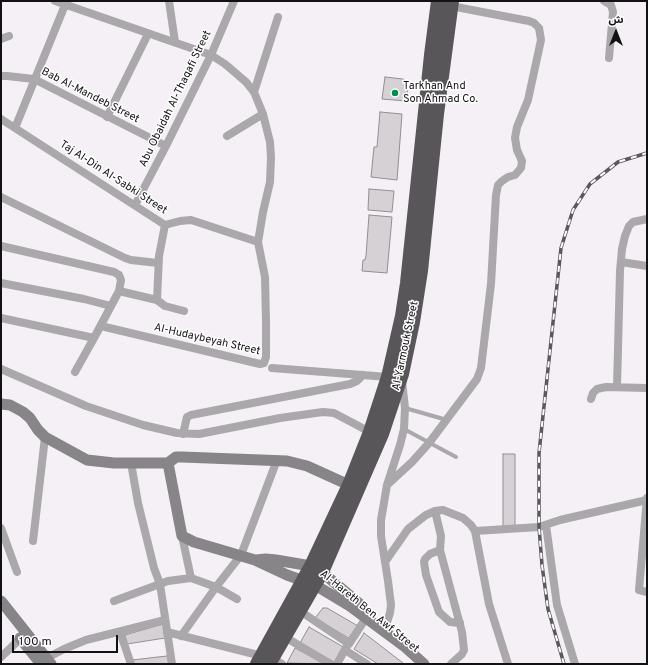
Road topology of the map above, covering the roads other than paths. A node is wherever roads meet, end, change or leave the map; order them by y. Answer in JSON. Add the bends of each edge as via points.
{"nodes":[{"id":1,"x":55,"y":1,"type":"edge"},
{"id":2,"x":169,"y":1,"type":"edge"},
{"id":3,"x":604,"y":1,"type":"edge"},
{"id":4,"x":447,"y":2,"type":"edge"},
{"id":5,"x":231,"y":3,"type":"edge"},
{"id":6,"x":65,"y":5,"type":"junction"},
{"id":7,"x":278,"y":18,"type":"dead end"},
{"id":8,"x":148,"y":34,"type":"junction"},
{"id":9,"x":175,"y":42,"type":"junction"},
{"id":10,"x":211,"y":55,"type":"junction"},
{"id":11,"x":609,"y":58,"type":"dead end"},
{"id":12,"x":1,"y":76,"type":"edge"},
{"id":13,"x":34,"y":79,"type":"junction"},
{"id":14,"x":254,"y":92,"type":"junction"},
{"id":15,"x":263,"y":114,"type":"junction"},
{"id":16,"x":107,"y":117,"type":"junction"},
{"id":17,"x":1,"y":119,"type":"edge"},
{"id":18,"x":15,"y":128,"type":"junction"},
{"id":19,"x":227,"y":136,"type":"dead end"},
{"id":20,"x":166,"y":146,"type":"junction"},
{"id":21,"x":1,"y":197,"type":"edge"},
{"id":22,"x":135,"y":205,"type":"junction"},
{"id":23,"x":647,"y":219,"type":"edge"},
{"id":24,"x":165,"y":225,"type":"junction"},
{"id":25,"x":258,"y":242,"type":"junction"},
{"id":26,"x":1,"y":246,"type":"edge"},
{"id":27,"x":621,"y":262,"type":"junction"},
{"id":28,"x":158,"y":263,"type":"junction"},
{"id":29,"x":647,"y":266,"type":"edge"},
{"id":30,"x":1,"y":282,"type":"edge"},
{"id":31,"x":119,"y":291,"type":"junction"},
{"id":32,"x":157,"y":300,"type":"junction"},
{"id":33,"x":111,"y":306,"type":"junction"},
{"id":34,"x":184,"y":311,"type":"dead end"},
{"id":35,"x":1,"y":318,"type":"edge"},
{"id":36,"x":101,"y":326,"type":"junction"},
{"id":37,"x":94,"y":338,"type":"junction"},
{"id":38,"x":272,"y":368,"type":"dead end"},
{"id":39,"x":1,"y":370,"type":"edge"},
{"id":40,"x":75,"y":372,"type":"dead end"},
{"id":41,"x":363,"y":375,"type":"junction"},
{"id":42,"x":395,"y":375,"type":"junction"},
{"id":43,"x":617,"y":387,"type":"junction"},
{"id":44,"x":647,"y":388,"type":"edge"},
{"id":45,"x":389,"y":395,"type":"junction"},
{"id":46,"x":591,"y":399,"type":"dead end"},
{"id":47,"x":1,"y":404,"type":"edge"},
{"id":48,"x":405,"y":408,"type":"junction"},
{"id":49,"x":447,"y":420,"type":"junction"},
{"id":50,"x":404,"y":429,"type":"junction"},
{"id":51,"x":370,"y":432,"type":"junction"},
{"id":52,"x":183,"y":434,"type":"junction"},
{"id":53,"x":45,"y":437,"type":"junction"},
{"id":54,"x":429,"y":443,"type":"junction"},
{"id":55,"x":456,"y":457,"type":"dead end"},
{"id":56,"x":277,"y":460,"type":"junction"},
{"id":57,"x":168,"y":463,"type":"junction"},
{"id":58,"x":131,"y":464,"type":"junction"},
{"id":59,"x":349,"y":485,"type":"junction"},
{"id":60,"x":387,"y":485,"type":"junction"},
{"id":61,"x":647,"y":499,"type":"edge"},
{"id":62,"x":435,"y":511,"type":"junction"},
{"id":63,"x":546,"y":525,"type":"junction"},
{"id":64,"x":1,"y":528,"type":"edge"},
{"id":65,"x":475,"y":531,"type":"junction"},
{"id":66,"x":182,"y":536,"type":"junction"},
{"id":67,"x":34,"y":541,"type":"dead end"},
{"id":68,"x":645,"y":549,"type":"edge"},
{"id":69,"x":440,"y":550,"type":"junction"},
{"id":70,"x":241,"y":555,"type":"junction"},
{"id":71,"x":255,"y":560,"type":"junction"},
{"id":72,"x":385,"y":562,"type":"junction"},
{"id":73,"x":313,"y":568,"type":"junction"},
{"id":74,"x":17,"y":572,"type":"dead end"},
{"id":75,"x":191,"y":578,"type":"junction"},
{"id":76,"x":305,"y":581,"type":"junction"},
{"id":77,"x":160,"y":584,"type":"junction"},
{"id":78,"x":216,"y":587,"type":"junction"},
{"id":79,"x":647,"y":592,"type":"edge"},
{"id":80,"x":237,"y":599,"type":"dead end"},
{"id":81,"x":1,"y":601,"type":"edge"},
{"id":82,"x":114,"y":601,"type":"dead end"},
{"id":83,"x":300,"y":611,"type":"junction"},
{"id":84,"x":1,"y":612,"type":"edge"},
{"id":85,"x":366,"y":618,"type":"junction"},
{"id":86,"x":165,"y":620,"type":"junction"},
{"id":87,"x":460,"y":623,"type":"junction"},
{"id":88,"x":385,"y":628,"type":"junction"},
{"id":89,"x":120,"y":632,"type":"junction"},
{"id":90,"x":167,"y":632,"type":"junction"},
{"id":91,"x":181,"y":636,"type":"junction"},
{"id":92,"x":285,"y":637,"type":"junction"},
{"id":93,"x":21,"y":638,"type":"junction"},
{"id":94,"x":347,"y":647,"type":"junction"},
{"id":95,"x":2,"y":653,"type":"edge"},
{"id":96,"x":268,"y":661,"type":"edge"},
{"id":97,"x":46,"y":662,"type":"edge"},
{"id":98,"x":425,"y":663,"type":"edge"},
{"id":99,"x":131,"y":664,"type":"edge"},
{"id":100,"x":172,"y":664,"type":"edge"},
{"id":101,"x":330,"y":664,"type":"edge"},
{"id":102,"x":337,"y":664,"type":"edge"},
{"id":103,"x":367,"y":664,"type":"edge"},
{"id":104,"x":451,"y":664,"type":"edge"},
{"id":105,"x":508,"y":664,"type":"edge"},
{"id":106,"x":575,"y":664,"type":"edge"}],
"edges":[{"from":1,"to":6,"type":"street","name":"Al-Hudaybeyah Street"},
{"from":2,"to":9,"type":"street"},
{"from":3,"to":11,"type":"street","via":[[611,5],[613,12]]},
{"from":4,"to":42,"type":"highway","name":"Al-Yarmouk Street","via":[[442,23]]},
{"from":4,"to":49,"type":"street","via":[[534,23],[541,40],[528,100],[515,138],[522,168],[515,175],[502,181],[496,195],[491,284],[481,368],[477,380]]},
{"from":5,"to":10,"type":"street","name":"Abu Obaidah Al-Thaqafi Street"},
{"from":6,"to":8,"type":"street","name":"Al-Hudaybeyah Street"},
{"from":6,"to":13,"type":"street"},
{"from":7,"to":14,"type":"street"},
{"from":8,"to":9,"type":"street","name":"Al-Hudaybeyah Street"},
{"from":8,"to":16,"type":"street"},
{"from":9,"to":10,"type":"street","name":"Al-Hudaybeyah Street"},
{"from":10,"to":14,"type":"street","name":"Al-Hudaybeyah Street","via":[[235,72]]},
{"from":10,"to":20,"type":"street","name":"Abu Obaidah Al-Thaqafi Street"},
{"from":12,"to":13,"type":"street","name":"Bab Al-Mandeb Street"},
{"from":13,"to":16,"type":"street","name":"Bab Al-Mandeb Street"},
{"from":13,"to":18,"type":"street"},
{"from":14,"to":15,"type":"street","name":"Al-Hudaybeyah Street"},
{"from":15,"to":19,"type":"street"},
{"from":15,"to":25,"type":"street","name":"Al-Hudaybeyah Street","via":[[270,142],[271,168]]},
{"from":16,"to":20,"type":"street","name":"Bab Al-Mandeb Street"},
{"from":17,"to":18,"type":"street","name":"Taj Al-Din Al-Sabki Street"},
{"from":18,"to":22,"type":"street","name":"Taj Al-Din Al-Sabki Street"},
{"from":20,"to":22,"type":"street","name":"Abu Obaidah Al-Thaqafi Street"},
{"from":21,"to":28,"type":"street","via":[[126,258]]},
{"from":22,"to":24,"type":"street","name":"Taj Al-Din Al-Sabki Street"},
{"from":23,"to":27,"type":"street","via":[[633,222],[629,226]]},
{"from":24,"to":25,"type":"street","via":[[191,220]]},
{"from":24,"to":28,"type":"street","name":"Taj Al-Din Al-Sabki Street"},
{"from":25,"to":36,"type":"street","name":"Al-Hudaybeyah Street","via":[[265,277],[264,363]]},
{"from":26,"to":31,"type":"street","via":[[118,274],[121,280]]},
{"from":27,"to":29,"type":"street"},
{"from":27,"to":43,"type":"street"},
{"from":28,"to":32,"type":"street","name":"Taj Al-Din Al-Sabki Street"},
{"from":30,"to":33,"type":"street"},
{"from":31,"to":32,"type":"street"},
{"from":31,"to":33,"type":"street"},
{"from":32,"to":34,"type":"street","via":[[162,305]]},
{"from":33,"to":36,"type":"street"},
{"from":35,"to":37,"type":"street"},
{"from":36,"to":37,"type":"street"},
{"from":37,"to":40,"type":"street"},
{"from":38,"to":41,"type":"street"},
{"from":39,"to":52,"type":"street","via":[[98,411]]},
{"from":41,"to":42,"type":"street"},
{"from":41,"to":52,"type":"street","via":[[350,384],[190,415]]},
{"from":42,"to":45,"type":"highway","name":"Al-Yarmouk Street"},
{"from":42,"to":48,"type":"street"},
{"from":43,"to":44,"type":"street"},
{"from":43,"to":46,"type":"street","via":[[597,389]]},
{"from":45,"to":51,"type":"highway","name":"Al-Yarmouk Street"},
{"from":45,"to":73,"type":"highway","name":"Al-Yarmouk Street","via":[[382,434]]},
{"from":47,"to":53,"type":"street","via":[[10,405],[23,412]]},
{"from":48,"to":49,"type":"lane"},
{"from":48,"to":50,"type":"street"},
{"from":49,"to":54,"type":"street"},
{"from":50,"to":54,"type":"lane"},
{"from":50,"to":60,"type":"street"},
{"from":51,"to":52,"type":"street","via":[[334,413],[323,412],[199,434]]},
{"from":51,"to":59,"type":"highway","name":"Al-Yarmouk Street"},
{"from":53,"to":58,"type":"street","via":[[87,460]]},
{"from":53,"to":67,"type":"street"},
{"from":54,"to":55,"type":"lane"},
{"from":54,"to":60,"type":"street"},
{"from":56,"to":57,"type":"street","via":[[176,457]]},
{"from":56,"to":59,"type":"street","via":[[307,466]]},
{"from":56,"to":70,"type":"street"},
{"from":57,"to":58,"type":"street"},
{"from":57,"to":66,"type":"street"},
{"from":58,"to":77,"type":"street","via":[[138,503]]},
{"from":59,"to":73,"type":"highway","name":"Al-Yarmouk Street"},
{"from":60,"to":72,"type":"street","via":[[381,528]]},
{"from":61,"to":63,"type":"street"},
{"from":61,"to":68,"type":"street"},
{"from":62,"to":65,"type":"street","via":[[443,510],[463,518]]},
{"from":62,"to":69,"type":"street","via":[[441,536]]},
{"from":62,"to":72,"type":"street","via":[[408,529]]},
{"from":63,"to":65,"type":"street"},
{"from":63,"to":106,"type":"street","via":[[557,605]]},
{"from":64,"to":74,"type":"street"},
{"from":65,"to":105,"type":"street","via":[[489,604]]},
{"from":66,"to":70,"type":"street","name":"Al-Hareth Ben Awf Street","via":[[194,542]]},
{"from":66,"to":75,"type":"street"},
{"from":68,"to":79,"type":"street","via":[[639,590]]},
{"from":69,"to":87,"type":"street"},
{"from":69,"to":87,"type":"street","via":[[425,559],[426,575],[439,612],[450,622]]},
{"from":70,"to":71,"type":"street","name":"Al-Hareth Ben Awf Street"},
{"from":70,"to":78,"type":"street"},
{"from":71,"to":73,"type":"street","via":[[276,560]]},
{"from":71,"to":76,"type":"street","name":"Al-Hareth Ben Awf Street"},
{"from":72,"to":88,"type":"street","via":[[391,605]]},
{"from":73,"to":76,"type":"highway","name":"Al-Yarmouk Street"},
{"from":73,"to":88,"type":"street","name":"Al-Hareth Ben Awf Street"},
{"from":75,"to":77,"type":"street"},
{"from":75,"to":78,"type":"street"},
{"from":76,"to":83,"type":"highway","name":"Al-Yarmouk Street"},
{"from":76,"to":85,"type":"street","name":"Al-Hareth Ben Awf Street"},
{"from":76,"to":96,"type":"highway","name":"Al-Yarmouk Street"},
{"from":77,"to":82,"type":"street"},
{"from":77,"to":86,"type":"street"},
{"from":78,"to":80,"type":"street"},
{"from":78,"to":91,"type":"street"},
{"from":81,"to":97,"type":"street"},
{"from":83,"to":92,"type":"highway","name":"Al-Yarmouk Street"},
{"from":83,"to":94,"type":"street"},
{"from":84,"to":93,"type":"street"},
{"from":85,"to":88,"type":"street","name":"Al-Hareth Ben Awf Street"},
{"from":85,"to":94,"type":"street"},
{"from":86,"to":89,"type":"street"},
{"from":86,"to":90,"type":"street"},
{"from":87,"to":104,"type":"street","via":[[464,650]]},
{"from":88,"to":98,"type":"street","name":"Al-Hareth Ben Awf Street","via":[[404,640]]},
{"from":89,"to":97,"type":"street","via":[[86,640],[64,649]]},
{"from":89,"to":99,"type":"street"},
{"from":90,"to":91,"type":"street"},
{"from":90,"to":100,"type":"street"},
{"from":91,"to":96,"type":"street"},
{"from":92,"to":96,"type":"highway","name":"Al-Yarmouk Street"},
{"from":92,"to":101,"type":"street"},
{"from":93,"to":95,"type":"street"},
{"from":93,"to":97,"type":"street"},
{"from":94,"to":102,"type":"street"},
{"from":94,"to":103,"type":"street"}]}
